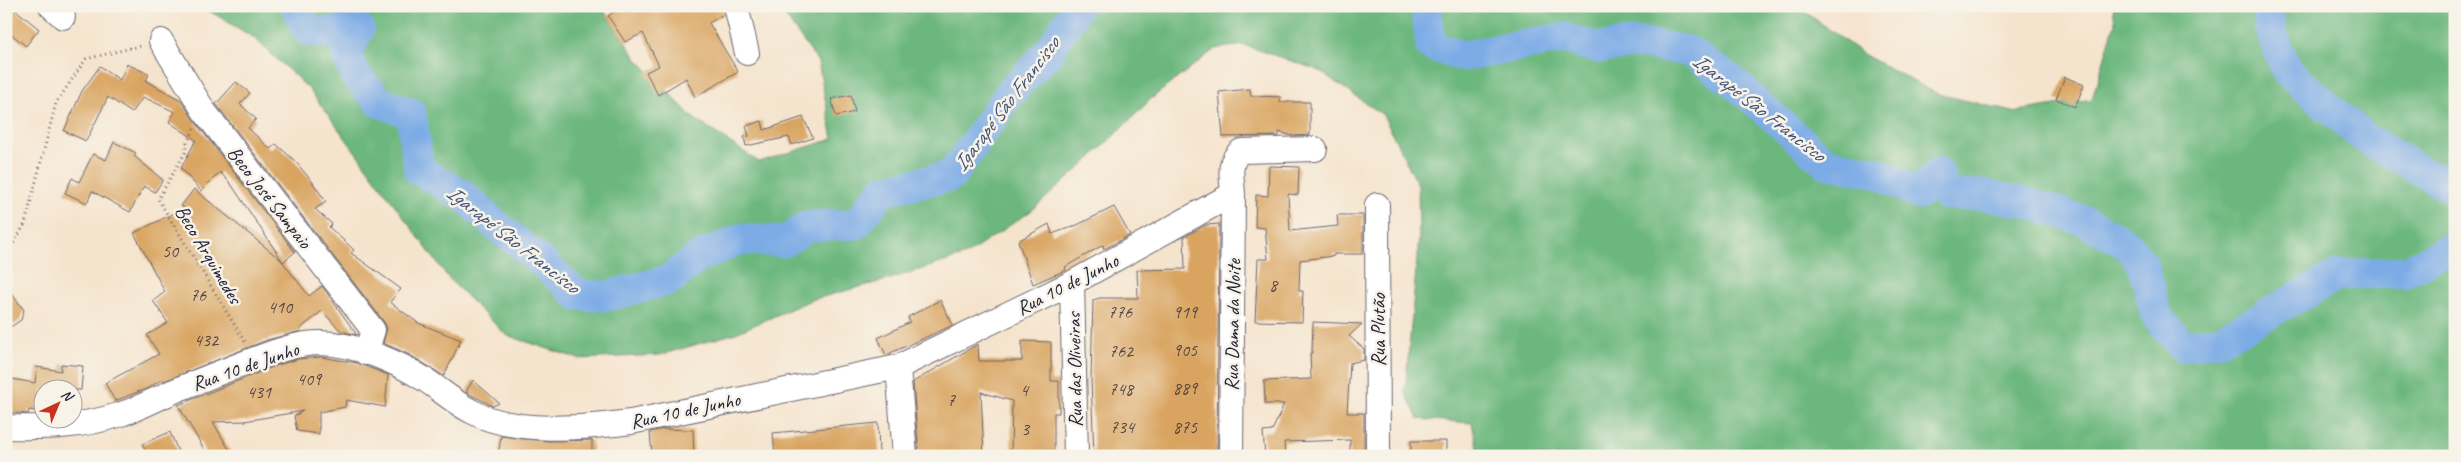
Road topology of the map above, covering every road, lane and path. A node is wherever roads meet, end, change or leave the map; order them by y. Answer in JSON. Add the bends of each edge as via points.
{"nodes":[{"id":1,"x":736,"y":6,"type":"edge"},
{"id":2,"x":161,"y":41,"type":"joint"},
{"id":3,"x":747,"y":53,"type":"dead end"},
{"id":4,"x":204,"y":111,"type":"junction"},
{"id":5,"x":1314,"y":149,"type":"dead end"},
{"id":6,"x":1233,"y":194,"type":"junction"},
{"id":7,"x":1377,"y":205,"type":"dead end"},
{"id":8,"x":6,"y":256,"type":"edge"},
{"id":9,"x":1072,"y":283,"type":"junction"},
{"id":10,"x":366,"y":353,"type":"junction"},
{"id":11,"x":254,"y":359,"type":"junction"},
{"id":12,"x":898,"y":367,"type":"junction"},
{"id":13,"x":6,"y":427,"type":"edge"},
{"id":14,"x":905,"y":456,"type":"edge"},
{"id":15,"x":1076,"y":456,"type":"edge"},
{"id":16,"x":1231,"y":456,"type":"edge"},
{"id":17,"x":1378,"y":456,"type":"edge"}],
"edges":[{"from":1,"to":3,"type":"street"},
{"from":2,"to":4,"type":"street","name":"Beco José Sampaio"},
{"from":2,"to":8,"type":"path","via":[[86,59],[56,103],[25,224]]},
{"from":4,"to":10,"type":"street","name":"Beco José Sampaio","via":[[372,330]]},
{"from":4,"to":11,"type":"path","name":"Beco Arquimedes","via":[[187,142],[185,153],[158,199]]},
{"from":5,"to":6,"type":"street","via":[[1241,151],[1231,165]]},
{"from":6,"to":9,"type":"street","name":"Rua 10 de Junho"},
{"from":6,"to":16,"type":"street","name":"Rua Dama da Noite"},
{"from":7,"to":17,"type":"street","name":"Rua Plutão"},
{"from":9,"to":12,"type":"street","name":"Rua 10 de Junho"},
{"from":9,"to":15,"type":"street","name":"Rua das Oliveiras"},
{"from":10,"to":11,"type":"street","name":"Rua 10 de Junho","via":[[321,343],[300,345]]},
{"from":10,"to":12,"type":"street","name":"Rua 10 de Junho","via":[[411,372],[471,412],[546,429],[631,422]]},
{"from":11,"to":13,"type":"street","name":"Rua 10 de Junho","via":[[101,420],[51,428]]},
{"from":12,"to":14,"type":"street"}]}
